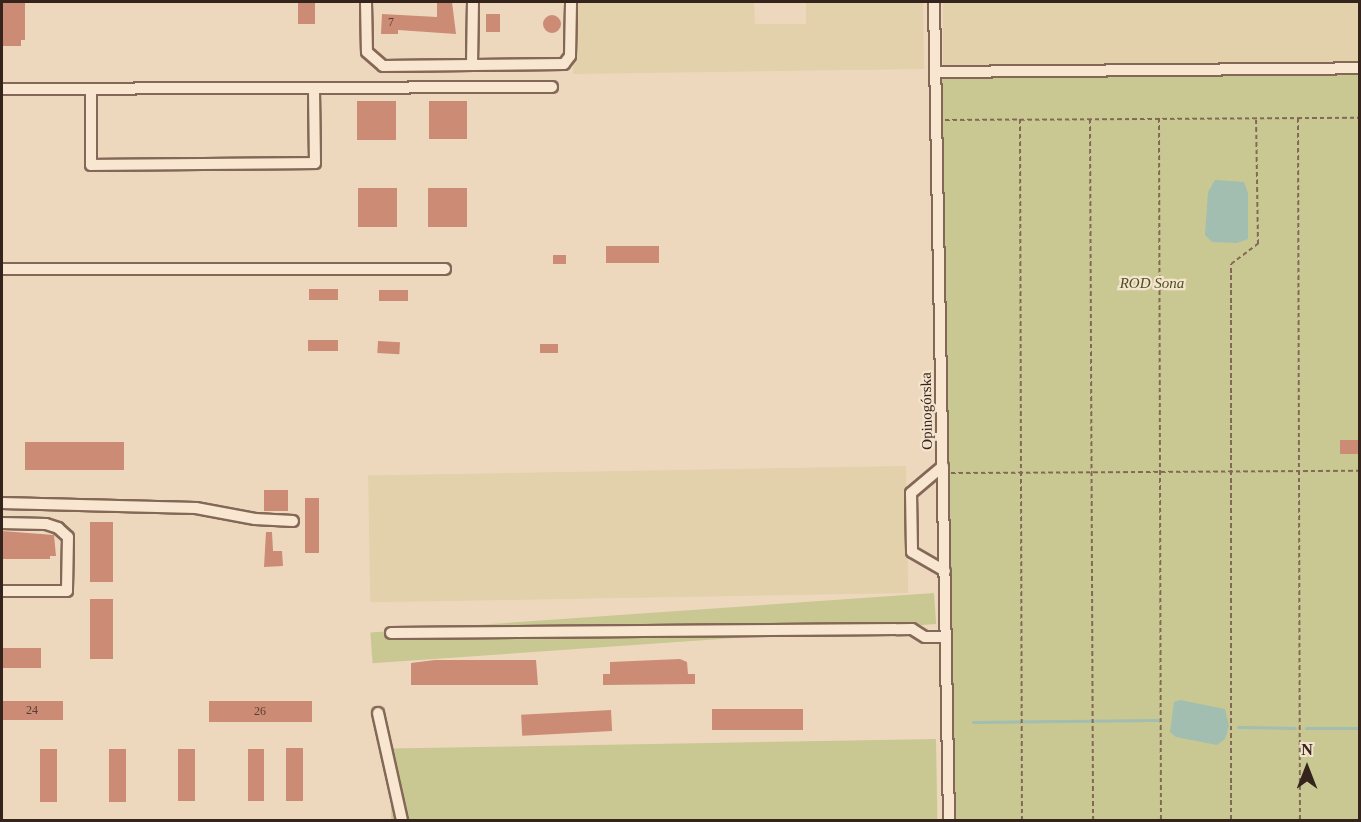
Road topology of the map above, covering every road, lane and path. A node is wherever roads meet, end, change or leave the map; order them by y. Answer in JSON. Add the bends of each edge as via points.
{"nodes":[{"id":1,"x":366,"y":2,"type":"edge"},
{"id":2,"x":473,"y":2,"type":"edge"},
{"id":3,"x":571,"y":2,"type":"edge"},
{"id":4,"x":934,"y":2,"type":"edge"},
{"id":5,"x":472,"y":65,"type":"junction"},
{"id":6,"x":1359,"y":68,"type":"edge"},
{"id":7,"x":935,"y":72,"type":"junction"},
{"id":8,"x":552,"y":87,"type":"dead end"},
{"id":9,"x":314,"y":88,"type":"junction"},
{"id":10,"x":2,"y":89,"type":"edge"},
{"id":11,"x":91,"y":89,"type":"junction"},
{"id":12,"x":1159,"y":118,"type":"junction"},
{"id":13,"x":1256,"y":118,"type":"junction"},
{"id":14,"x":1298,"y":118,"type":"junction"},
{"id":15,"x":1359,"y":118,"type":"edge"},
{"id":16,"x":1020,"y":119,"type":"junction"},
{"id":17,"x":1090,"y":119,"type":"junction"},
{"id":18,"x":936,"y":120,"type":"junction"},
{"id":19,"x":2,"y":269,"type":"edge"},
{"id":20,"x":445,"y":269,"type":"dead end"},
{"id":21,"x":943,"y":469,"type":"junction"},
{"id":22,"x":1019,"y":471,"type":"junction"},
{"id":23,"x":1091,"y":471,"type":"junction"},
{"id":24,"x":1159,"y":471,"type":"junction"},
{"id":25,"x":1229,"y":471,"type":"junction"},
{"id":26,"x":1299,"y":471,"type":"junction"},
{"id":27,"x":1359,"y":471,"type":"edge"},
{"id":28,"x":2,"y":503,"type":"edge"},
{"id":29,"x":293,"y":521,"type":"dead end"},
{"id":30,"x":2,"y":523,"type":"edge"},
{"id":31,"x":945,"y":571,"type":"junction"},
{"id":32,"x":2,"y":591,"type":"edge"},
{"id":33,"x":391,"y":633,"type":"dead end"},
{"id":34,"x":946,"y":637,"type":"junction"},
{"id":35,"x":378,"y":713,"type":"dead end"},
{"id":36,"x":402,"y":820,"type":"edge"},
{"id":37,"x":949,"y":820,"type":"edge"},
{"id":38,"x":1022,"y":820,"type":"edge"},
{"id":39,"x":1093,"y":820,"type":"edge"},
{"id":40,"x":1161,"y":820,"type":"edge"},
{"id":41,"x":1231,"y":820,"type":"edge"},
{"id":42,"x":1300,"y":820,"type":"edge"}],
"edges":[{"from":1,"to":5,"type":"street","via":[[367,52],[372,60],[383,66]]},
{"from":2,"to":5,"type":"street"},
{"from":3,"to":5,"type":"street","via":[[570,56],[564,64]]},
{"from":4,"to":7,"type":"street","name":"Opinogórska"},
{"from":6,"to":7,"type":"street"},
{"from":7,"to":18,"type":"street","name":"Opinogórska"},
{"from":8,"to":9,"type":"street"},
{"from":9,"to":11,"type":"street"},
{"from":9,"to":11,"type":"street","via":[[315,163],[91,165]]},
{"from":10,"to":11,"type":"street"},
{"from":12,"to":13,"type":"path"},
{"from":12,"to":17,"type":"path"},
{"from":12,"to":24,"type":"path"},
{"from":13,"to":14,"type":"path"},
{"from":13,"to":25,"type":"path","via":[[1258,244],[1231,264]]},
{"from":14,"to":15,"type":"path"},
{"from":14,"to":26,"type":"path"},
{"from":16,"to":17,"type":"path"},
{"from":16,"to":18,"type":"path"},
{"from":16,"to":22,"type":"path"},
{"from":17,"to":23,"type":"path"},
{"from":18,"to":21,"type":"street","name":"Opinogórska"},
{"from":19,"to":20,"type":"street"},
{"from":21,"to":22,"type":"path"},
{"from":21,"to":31,"type":"street","name":"Opinogórska"},
{"from":21,"to":31,"type":"street","via":[[911,493],[912,552]]},
{"from":22,"to":23,"type":"path"},
{"from":22,"to":38,"type":"path"},
{"from":23,"to":24,"type":"path"},
{"from":23,"to":39,"type":"path"},
{"from":24,"to":25,"type":"path"},
{"from":24,"to":40,"type":"path"},
{"from":25,"to":26,"type":"path"},
{"from":25,"to":41,"type":"path"},
{"from":26,"to":27,"type":"path"},
{"from":26,"to":42,"type":"path"},
{"from":28,"to":29,"type":"street","via":[[196,508],[255,519]]},
{"from":30,"to":32,"type":"street","via":[[46,524],[68,537],[68,591]]},
{"from":31,"to":34,"type":"street","name":"Opinogórska"},
{"from":33,"to":34,"type":"street","via":[[912,629],[925,637]]},
{"from":34,"to":37,"type":"street","name":"Opinogórska"},
{"from":35,"to":36,"type":"street"}]}
